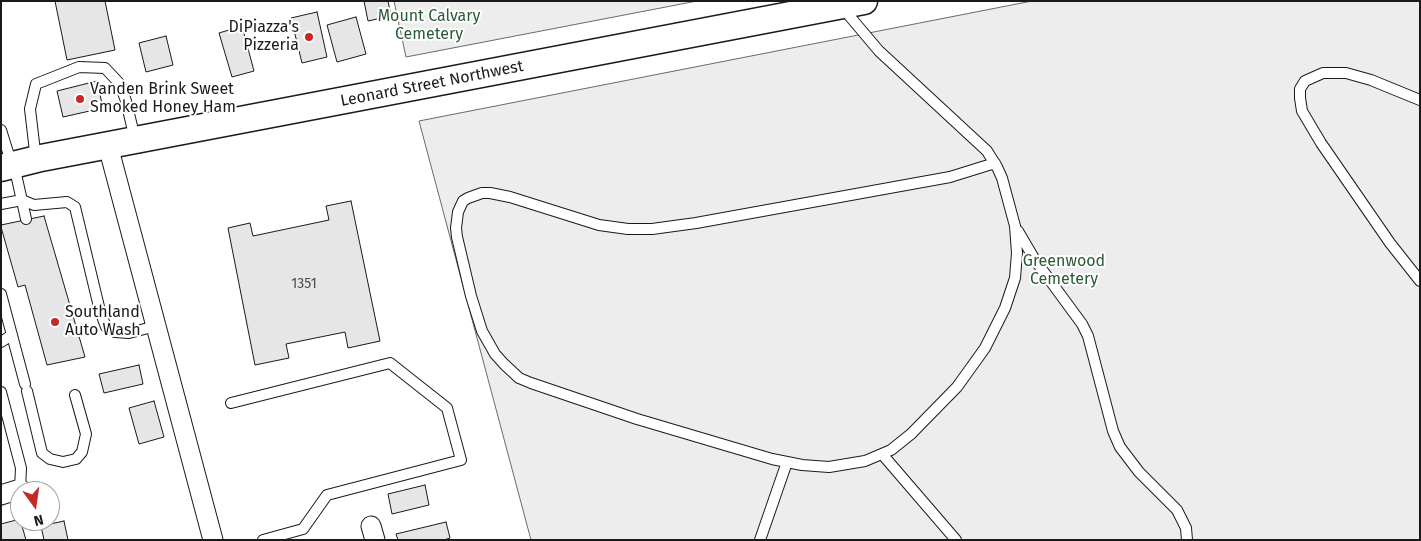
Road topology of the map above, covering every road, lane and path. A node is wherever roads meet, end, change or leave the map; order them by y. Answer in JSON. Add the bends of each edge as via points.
{"nodes":[{"id":1,"x":852,"y":4,"type":"edge"},
{"id":2,"x":1420,"y":100,"type":"edge"},
{"id":3,"x":1,"y":130,"type":"edge"},
{"id":4,"x":136,"y":140,"type":"junction"},
{"id":5,"x":108,"y":146,"type":"junction"},
{"id":6,"x":995,"y":163,"type":"junction"},
{"id":7,"x":16,"y":165,"type":"edge"},
{"id":8,"x":22,"y":200,"type":"junction"},
{"id":9,"x":1,"y":204,"type":"edge"},
{"id":10,"x":26,"y":219,"type":"dead end"},
{"id":11,"x":1015,"y":226,"type":"junction"},
{"id":12,"x":1420,"y":281,"type":"edge"},
{"id":13,"x":1,"y":294,"type":"edge"},
{"id":14,"x":156,"y":326,"type":"junction"},
{"id":15,"x":12,"y":335,"type":"junction"},
{"id":16,"x":1,"y":342,"type":"edge"},
{"id":17,"x":1,"y":392,"type":"edge"},
{"id":18,"x":75,"y":394,"type":"dead end"},
{"id":19,"x":231,"y":403,"type":"dead end"},
{"id":20,"x":882,"y":454,"type":"junction"},
{"id":21,"x":787,"y":462,"type":"junction"},
{"id":22,"x":20,"y":481,"type":"edge"},
{"id":23,"x":213,"y":540,"type":"edge"},
{"id":24,"x":264,"y":540,"type":"edge"},
{"id":25,"x":760,"y":540,"type":"edge"},
{"id":26,"x":956,"y":540,"type":"edge"},
{"id":27,"x":1187,"y":540,"type":"edge"}],
"edges":[{"from":1,"to":4,"type":"main road","name":"Leonard Street Northwest"},
{"from":1,"to":6,"type":"lane","via":[[879,51],[987,151]]},
{"from":2,"to":12,"type":"lane","via":[[1346,73],[1323,73],[1305,81],[1300,89],[1302,111],[1321,143]]},
{"from":3,"to":7,"type":"lane"},
{"from":4,"to":5,"type":"main road","name":"Leonard Street Northwest"},
{"from":4,"to":7,"type":"lane","via":[[120,84],[105,68],[79,67],[36,84]]},
{"from":5,"to":7,"type":"main road","name":"Leonard Street Northwest"},
{"from":5,"to":14,"type":"street"},
{"from":6,"to":11,"type":"lane"},
{"from":6,"to":21,"type":"lane","via":[[950,178],[652,229],[599,225],[490,193],[463,201],[456,228],[482,331],[495,354],[519,378],[690,436]]},
{"from":7,"to":8,"type":"lane"},
{"from":8,"to":9,"type":"lane"},
{"from":8,"to":10,"type":"lane"},
{"from":8,"to":14,"type":"lane","via":[[34,205],[67,202],[75,206],[106,327],[115,332],[129,333]]},
{"from":11,"to":20,"type":"lane","via":[[1016,278],[985,348],[957,387],[900,444]]},
{"from":11,"to":27,"type":"lane","via":[[1088,336],[1120,447],[1139,472],[1177,510],[1186,528]]},
{"from":13,"to":15,"type":"lane"},
{"from":14,"to":23,"type":"street"},
{"from":15,"to":16,"type":"lane"},
{"from":15,"to":18,"type":"lane","via":[[42,453],[50,459],[63,462],[76,459],[82,452],[86,434]]},
{"from":17,"to":22,"type":"lane","via":[[21,468]]},
{"from":19,"to":24,"type":"lane","via":[[390,363],[447,408],[461,460],[328,495],[303,529]]},
{"from":20,"to":21,"type":"lane","via":[[853,464],[829,467]]},
{"from":20,"to":26,"type":"lane"},
{"from":21,"to":25,"type":"lane"}]}
